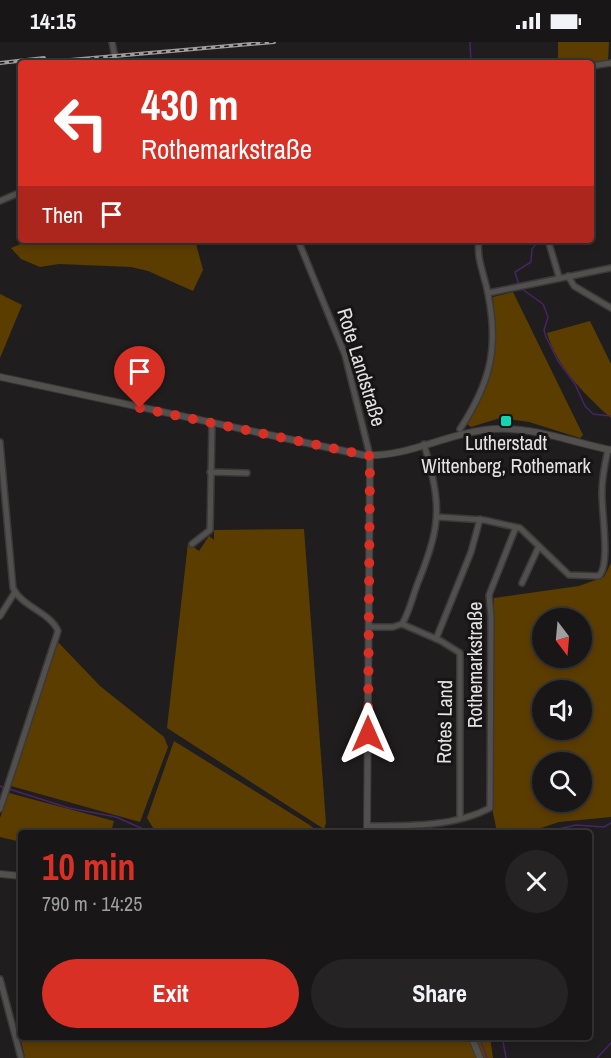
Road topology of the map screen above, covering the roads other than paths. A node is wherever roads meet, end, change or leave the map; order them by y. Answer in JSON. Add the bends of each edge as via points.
{"nodes":[{"id":1,"x":112,"y":42,"type":"edge"},
{"id":2,"x":115,"y":60,"type":"edge"},
{"id":3,"x":611,"y":63,"type":"edge"},
{"id":4,"x":594,"y":66,"type":"edge"},
{"id":5,"x":18,"y":193,"type":"edge"},
{"id":6,"x":0,"y":201,"type":"edge"},
{"id":7,"x":299,"y":243,"type":"edge"},
{"id":8,"x":479,"y":243,"type":"edge"},
{"id":9,"x":549,"y":243,"type":"edge"},
{"id":10,"x":611,"y":268,"type":"edge"},
{"id":11,"x":568,"y":276,"type":"junction"},
{"id":12,"x":559,"y":277,"type":"junction"},
{"id":13,"x":488,"y":293,"type":"junction"},
{"id":14,"x":611,"y":308,"type":"edge"},
{"id":15,"x":0,"y":377,"type":"edge"},
{"id":16,"x":212,"y":424,"type":"junction"},
{"id":17,"x":460,"y":429,"type":"dead end"},
{"id":18,"x":0,"y":442,"type":"edge"},
{"id":19,"x":424,"y":444,"type":"junction"},
{"id":20,"x":610,"y":450,"type":"edge"},
{"id":21,"x":370,"y":456,"type":"junction"},
{"id":22,"x":210,"y":472,"type":"junction"},
{"id":23,"x":247,"y":472,"type":"dead end"},
{"id":24,"x":438,"y":517,"type":"junction"},
{"id":25,"x":480,"y":519,"type":"junction"},
{"id":26,"x":516,"y":527,"type":"junction"},
{"id":27,"x":192,"y":544,"type":"dead end"},
{"id":28,"x":539,"y":546,"type":"junction"},
{"id":29,"x":522,"y":583,"type":"dead end"},
{"id":30,"x":15,"y":592,"type":"junction"},
{"id":31,"x":0,"y":616,"type":"edge"},
{"id":32,"x":402,"y":624,"type":"junction"},
{"id":33,"x":369,"y":627,"type":"junction"},
{"id":34,"x":436,"y":639,"type":"junction"},
{"id":35,"x":0,"y":809,"type":"edge"},
{"id":36,"x":459,"y":818,"type":"junction"},
{"id":37,"x":367,"y":829,"type":"edge"},
{"id":38,"x":0,"y":874,"type":"edge"},
{"id":39,"x":18,"y":876,"type":"edge"},
{"id":40,"x":0,"y":979,"type":"edge"},
{"id":41,"x":473,"y":1040,"type":"edge"},
{"id":42,"x":21,"y":1058,"type":"edge"},
{"id":43,"x":480,"y":1058,"type":"edge"}],
"edges":[{"from":1,"to":2,"type":"street"},
{"from":3,"to":4,"type":"street"},
{"from":5,"to":6,"type":"street"},
{"from":7,"to":21,"type":"street","name":"Rote Landstraße","via":[[345,355]]},
{"from":8,"to":13,"type":"street"},
{"from":9,"to":12,"type":"street"},
{"from":10,"to":11,"type":"street"},
{"from":11,"to":12,"type":"street"},
{"from":11,"to":14,"type":"street","via":[[574,286]]},
{"from":12,"to":13,"type":"street"},
{"from":13,"to":17,"type":"street","via":[[493,330],[490,366],[480,397]]},
{"from":15,"to":16,"type":"street"},
{"from":16,"to":21,"type":"street"},
{"from":16,"to":22,"type":"street"},
{"from":18,"to":30,"type":"street"},
{"from":19,"to":20,"type":"street","via":[[475,431],[506,429],[537,432]]},
{"from":19,"to":21,"type":"street"},
{"from":19,"to":24,"type":"street","via":[[435,482]]},
{"from":20,"to":28,"type":"street","via":[[602,492],[606,521],[604,572],[599,576],[572,576]]},
{"from":21,"to":33,"type":"street","name":"Rote Landstraße"},
{"from":22,"to":23,"type":"street"},
{"from":22,"to":27,"type":"street","via":[[210,530]]},
{"from":24,"to":25,"type":"street"},
{"from":24,"to":32,"type":"street","via":[[432,546]]},
{"from":25,"to":26,"type":"street"},
{"from":25,"to":34,"type":"street"},
{"from":26,"to":28,"type":"street"},
{"from":26,"to":36,"type":"street","name":"Rothemarkstraße","via":[[489,598],[489,808]]},
{"from":28,"to":29,"type":"street"},
{"from":30,"to":31,"type":"street"},
{"from":30,"to":35,"type":"street","via":[[58,632]]},
{"from":32,"to":33,"type":"street","name":"Rotes Land"},
{"from":32,"to":34,"type":"street","name":"Rotes Land"},
{"from":33,"to":37,"type":"street","name":"Rote Landstraße"},
{"from":34,"to":36,"type":"street","name":"Rotes Land","via":[[457,649],[460,655]]},
{"from":36,"to":37,"type":"street"},
{"from":38,"to":39,"type":"street"},
{"from":40,"to":42,"type":"street"},
{"from":41,"to":43,"type":"street"}]}
